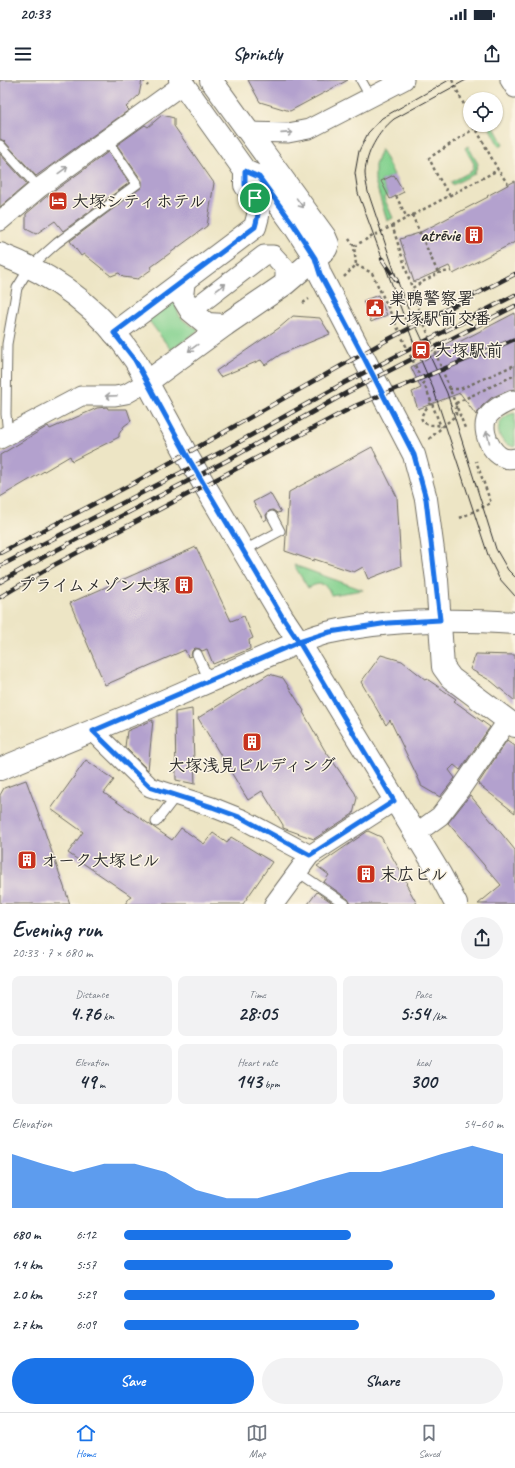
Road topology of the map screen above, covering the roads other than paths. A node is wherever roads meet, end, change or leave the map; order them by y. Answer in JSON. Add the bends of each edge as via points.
{"nodes":[{"id":1,"x":211,"y":80,"type":"edge"},
{"id":2,"x":361,"y":80,"type":"edge"},
{"id":3,"x":404,"y":80,"type":"edge"},
{"id":4,"x":510,"y":80,"type":"edge"},
{"id":5,"x":181,"y":82,"type":"edge"},
{"id":6,"x":515,"y":88,"type":"edge"},
{"id":7,"x":371,"y":98,"type":"junction"},
{"id":8,"x":248,"y":132,"type":"junction"},
{"id":9,"x":106,"y":139,"type":"junction"},
{"id":10,"x":0,"y":145,"type":"edge"},
{"id":11,"x":245,"y":171,"type":"junction"},
{"id":12,"x":39,"y":188,"type":"junction"},
{"id":13,"x":0,"y":221,"type":"edge"},
{"id":14,"x":293,"y":224,"type":"junction"},
{"id":15,"x":255,"y":227,"type":"junction"},
{"id":16,"x":0,"y":254,"type":"edge"},
{"id":17,"x":315,"y":258,"type":"junction"},
{"id":18,"x":30,"y":267,"type":"junction"},
{"id":19,"x":184,"y":280,"type":"junction"},
{"id":20,"x":285,"y":284,"type":"junction"},
{"id":21,"x":191,"y":311,"type":"junction"},
{"id":22,"x":225,"y":325,"type":"junction"},
{"id":23,"x":114,"y":333,"type":"junction"},
{"id":24,"x":147,"y":382,"type":"junction"},
{"id":25,"x":515,"y":401,"type":"edge"},
{"id":26,"x":4,"y":437,"type":"edge"},
{"id":27,"x":515,"y":458,"type":"edge"},
{"id":28,"x":272,"y":516,"type":"dead end"},
{"id":29,"x":243,"y":551,"type":"junction"},
{"id":30,"x":440,"y":620,"type":"junction"},
{"id":31,"x":515,"y":623,"type":"edge"},
{"id":32,"x":299,"y":642,"type":"junction"},
{"id":33,"x":197,"y":654,"type":"dead end"},
{"id":34,"x":209,"y":680,"type":"junction"},
{"id":35,"x":511,"y":723,"type":"edge"},
{"id":36,"x":93,"y":731,"type":"junction"},
{"id":37,"x":0,"y":769,"type":"edge"},
{"id":38,"x":176,"y":796,"type":"junction"},
{"id":39,"x":394,"y":801,"type":"junction"},
{"id":40,"x":156,"y":822,"type":"dead end"},
{"id":41,"x":415,"y":834,"type":"junction"},
{"id":42,"x":310,"y":855,"type":"junction"},
{"id":43,"x":298,"y":872,"type":"junction"},
{"id":44,"x":274,"y":904,"type":"edge"},
{"id":45,"x":345,"y":904,"type":"edge"},
{"id":46,"x":456,"y":904,"type":"edge"}],
"edges":[{"from":1,"to":8,"type":"street"},
{"from":2,"to":7,"type":"lane"},
{"from":3,"to":7,"type":"street"},
{"from":4,"to":6,"type":"street"},
{"from":5,"to":9,"type":"street"},
{"from":5,"to":11,"type":"street"},
{"from":8,"to":7,"type":"street","one_way":true,"via":[[279,134],[302,131]]},
{"from":8,"to":17,"type":"street","one_way":true,"via":[[325,238],[328,244],[326,249]]},
{"from":12,"to":9,"type":"street","one_way":true},
{"from":9,"to":18,"type":"lane","via":[[137,184],[57,243]]},
{"from":10,"to":12,"type":"lane"},
{"from":11,"to":14,"type":"street","via":[[259,177]]},
{"from":11,"to":15,"type":"street","via":[[245,185],[258,204]]},
{"from":12,"to":13,"type":"street"},
{"from":14,"to":15,"type":"street","via":[[280,218]]},
{"from":14,"to":17,"type":"street"},
{"from":15,"to":19,"type":"street"},
{"from":16,"to":18,"type":"street"},
{"from":17,"to":20,"type":"street"},
{"from":17,"to":30,"type":"street","via":[[320,274],[414,455],[426,499]]},
{"from":18,"to":23,"type":"street","via":[[77,298]]},
{"from":18,"to":26,"type":"lane","via":[[16,292],[7,344]]},
{"from":19,"to":21,"type":"street","via":[[182,296]]},
{"from":19,"to":23,"type":"street"},
{"from":21,"to":20,"type":"street","one_way":true,"via":[[264,256],[273,255],[285,268]]},
{"from":20,"to":22,"type":"street"},
{"from":21,"to":22,"type":"street","via":[[207,324]]},
{"from":22,"to":24,"type":"street","one_way":true},
{"from":23,"to":24,"type":"street","via":[[135,360]]},
{"from":24,"to":26,"type":"street","one_way":true,"via":[[126,394],[81,396]]},
{"from":24,"to":29,"type":"street"},
{"from":27,"to":25,"type":"street","one_way":true,"via":[[504,458],[498,454],[490,446],[486,434],[486,419],[498,406]]},
{"from":28,"to":29,"type":"lane","via":[[280,531]]},
{"from":29,"to":32,"type":"street"},
{"from":30,"to":31,"type":"street"},
{"from":30,"to":32,"type":"street","via":[[388,623],[330,632]]},
{"from":30,"to":35,"type":"street","via":[[443,667],[451,678]]},
{"from":32,"to":34,"type":"street"},
{"from":32,"to":39,"type":"street"},
{"from":33,"to":34,"type":"lane"},
{"from":34,"to":36,"type":"street"},
{"from":35,"to":41,"type":"street","via":[[440,816]]},
{"from":36,"to":37,"type":"street"},
{"from":36,"to":38,"type":"street","via":[[150,787]]},
{"from":38,"to":40,"type":"lane"},
{"from":38,"to":42,"type":"street","via":[[242,818]]},
{"from":39,"to":41,"type":"street"},
{"from":39,"to":42,"type":"street"},
{"from":41,"to":46,"type":"street"},
{"from":42,"to":43,"type":"street"},
{"from":43,"to":44,"type":"street"},
{"from":43,"to":45,"type":"lane"}]}
